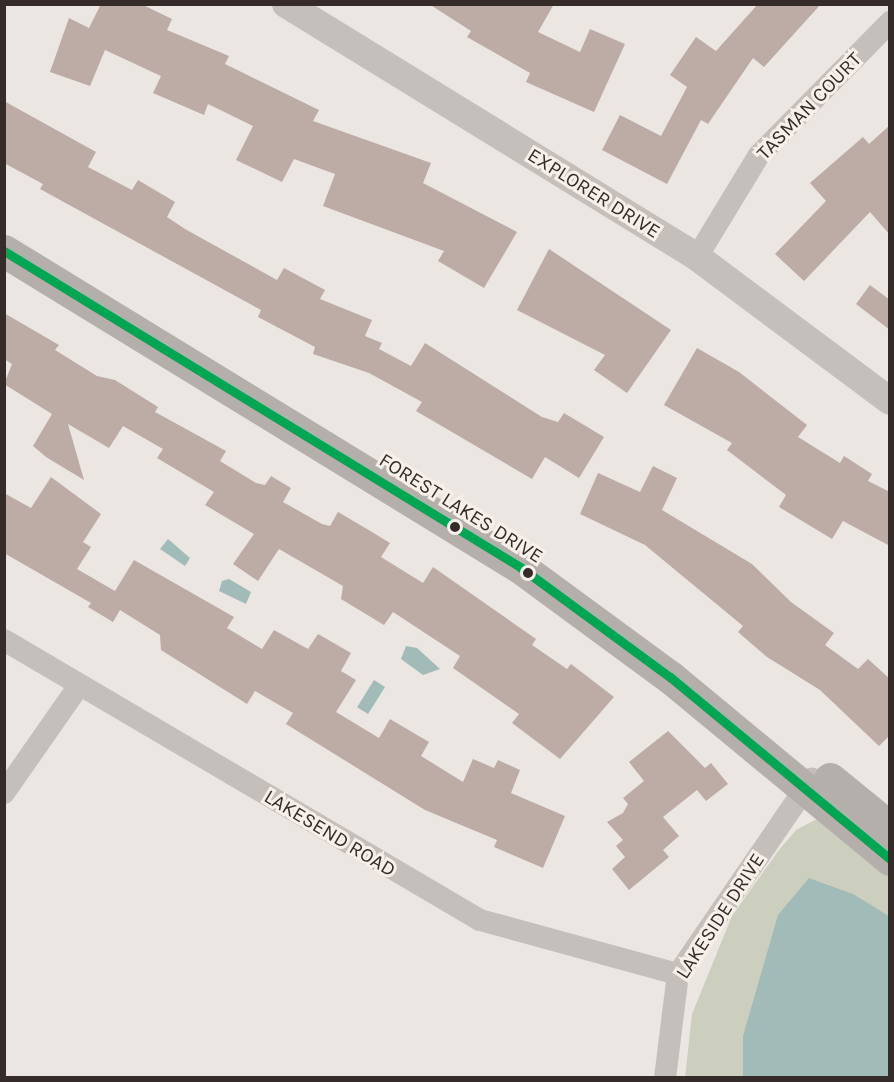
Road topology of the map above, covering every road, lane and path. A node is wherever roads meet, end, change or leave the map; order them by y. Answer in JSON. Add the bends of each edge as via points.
{"nodes":[{"id":1,"x":286,"y":4,"type":"edge"},
{"id":2,"x":890,"y":22,"type":"edge"},
{"id":3,"x":4,"y":227,"type":"edge"},
{"id":4,"x":4,"y":251,"type":"edge"},
{"id":5,"x":698,"y":257,"type":"junction"},
{"id":6,"x":890,"y":401,"type":"edge"},
{"id":7,"x":4,"y":640,"type":"edge"},
{"id":8,"x":78,"y":687,"type":"junction"},
{"id":9,"x":812,"y":778,"type":"junction"},
{"id":10,"x":4,"y":793,"type":"edge"},
{"id":11,"x":890,"y":828,"type":"edge"},
{"id":12,"x":890,"y":859,"type":"edge"},
{"id":13,"x":678,"y":974,"type":"junction"},
{"id":14,"x":665,"y":1077,"type":"edge"}],
"edges":[{"from":1,"to":5,"type":"street","name":"EXPLORER DRIVE"},
{"from":2,"to":5,"type":"street","name":"TASMAN COURT","via":[[759,155]]},
{"from":3,"to":9,"type":"main road","name":"FOREST LAKES DRIVE","via":[[532,551]]},
{"from":4,"to":9,"type":"main road","name":"FOREST LAKES DRIVE","via":[[520,567]]},
{"from":5,"to":6,"type":"street","name":"EXPLORER DRIVE"},
{"from":7,"to":8,"type":"street","name":"LAKESEND ROAD"},
{"from":8,"to":10,"type":"street"},
{"from":8,"to":13,"type":"street","name":"LAKESEND ROAD","via":[[480,920]]},
{"from":9,"to":11,"type":"main road","name":"FOREST LAKES DRIVE"},
{"from":9,"to":12,"type":"main road","name":"FOREST LAKES DRIVE"},
{"from":9,"to":13,"type":"street","name":"LAKESIDE DRIVE"},
{"from":13,"to":14,"type":"street","name":"LAKESIDE DRIVE"}]}
